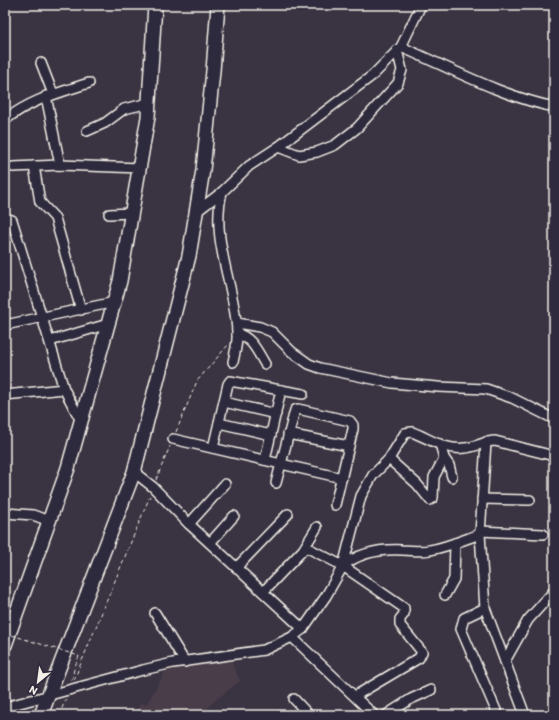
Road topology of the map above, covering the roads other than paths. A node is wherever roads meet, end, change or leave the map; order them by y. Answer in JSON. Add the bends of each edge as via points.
{"nodes":[{"id":1,"x":155,"y":5,"type":"edge"},
{"id":2,"x":218,"y":5,"type":"edge"},
{"id":3,"x":421,"y":5,"type":"edge"},
{"id":4,"x":399,"y":48,"type":"junction"},
{"id":5,"x":41,"y":63,"type":"dead end"},
{"id":6,"x":88,"y":83,"type":"dead end"},
{"id":7,"x":50,"y":95,"type":"junction"},
{"id":8,"x":149,"y":103,"type":"junction"},
{"id":9,"x":554,"y":107,"type":"edge"},
{"id":10,"x":5,"y":120,"type":"edge"},
{"id":11,"x":87,"y":131,"type":"dead end"},
{"id":12,"x":278,"y":147,"type":"junction"},
{"id":13,"x":60,"y":165,"type":"junction"},
{"id":14,"x":34,"y":166,"type":"junction"},
{"id":15,"x":13,"y":167,"type":"dead end"},
{"id":16,"x":140,"y":168,"type":"junction"},
{"id":17,"x":222,"y":192,"type":"junction"},
{"id":18,"x":196,"y":212,"type":"junction"},
{"id":19,"x":132,"y":213,"type":"junction"},
{"id":20,"x":109,"y":214,"type":"dead end"},
{"id":21,"x":5,"y":218,"type":"edge"},
{"id":22,"x":115,"y":302,"type":"junction"},
{"id":23,"x":81,"y":310,"type":"junction"},
{"id":24,"x":43,"y":318,"type":"junction"},
{"id":25,"x":237,"y":323,"type":"junction"},
{"id":26,"x":108,"y":324,"type":"junction"},
{"id":27,"x":5,"y":325,"type":"edge"},
{"id":28,"x":238,"y":334,"type":"junction"},
{"id":29,"x":50,"y":341,"type":"junction"},
{"id":30,"x":233,"y":362,"type":"dead end"},
{"id":31,"x":265,"y":364,"type":"dead end"},
{"id":32,"x":64,"y":389,"type":"junction"},
{"id":33,"x":281,"y":390,"type":"junction"},
{"id":34,"x":303,"y":394,"type":"dead end"},
{"id":35,"x":5,"y":395,"type":"edge"},
{"id":36,"x":224,"y":402,"type":"junction"},
{"id":37,"x":276,"y":414,"type":"junction"},
{"id":38,"x":554,"y":419,"type":"edge"},
{"id":39,"x":81,"y":421,"type":"junction"},
{"id":40,"x":219,"y":423,"type":"junction"},
{"id":41,"x":288,"y":434,"type":"junction"},
{"id":42,"x":271,"y":435,"type":"junction"},
{"id":43,"x":173,"y":439,"type":"road end"},
{"id":44,"x":486,"y":442,"type":"junction"},
{"id":45,"x":440,"y":444,"type":"junction"},
{"id":46,"x":349,"y":446,"type":"junction"},
{"id":47,"x":213,"y":448,"type":"junction"},
{"id":48,"x":554,"y":456,"type":"edge"},
{"id":49,"x":444,"y":458,"type":"junction"},
{"id":50,"x":389,"y":459,"type":"junction"},
{"id":51,"x":265,"y":460,"type":"junction"},
{"id":52,"x":280,"y":464,"type":"junction"},
{"id":53,"x":134,"y":472,"type":"junction"},
{"id":54,"x":452,"y":477,"type":"dead end"},
{"id":55,"x":342,"y":478,"type":"junction"},
{"id":56,"x":276,"y":482,"type":"dead end"},
{"id":57,"x":225,"y":484,"type":"dead end"},
{"id":58,"x":482,"y":498,"type":"junction"},
{"id":59,"x":530,"y":500,"type":"dead end"},
{"id":60,"x":335,"y":505,"type":"dead end"},
{"id":61,"x":5,"y":513,"type":"edge"},
{"id":62,"x":288,"y":514,"type":"dead end"},
{"id":63,"x":234,"y":516,"type":"dead end"},
{"id":64,"x":49,"y":522,"type":"junction"},
{"id":65,"x":189,"y":524,"type":"junction"},
{"id":66,"x":317,"y":527,"type":"dead end"},
{"id":67,"x":480,"y":532,"type":"junction"},
{"id":68,"x":544,"y":534,"type":"dead end"},
{"id":69,"x":210,"y":543,"type":"junction"},
{"id":70,"x":455,"y":544,"type":"junction"},
{"id":71,"x":306,"y":547,"type":"junction"},
{"id":72,"x":343,"y":566,"type":"junction"},
{"id":73,"x":237,"y":567,"type":"junction"},
{"id":74,"x":263,"y":592,"type":"junction"},
{"id":75,"x":554,"y":592,"type":"edge"},
{"id":76,"x":445,"y":595,"type":"dead end"},
{"id":77,"x":485,"y":608,"type":"junction"},
{"id":78,"x":155,"y":613,"type":"dead end"},
{"id":79,"x":303,"y":629,"type":"junction"},
{"id":80,"x":292,"y":637,"type":"junction"},
{"id":81,"x":5,"y":645,"type":"edge"},
{"id":82,"x":505,"y":661,"type":"junction"},
{"id":83,"x":185,"y":662,"type":"junction"},
{"id":84,"x":430,"y":690,"type":"dead end"},
{"id":85,"x":47,"y":696,"type":"junction"},
{"id":86,"x":355,"y":696,"type":"junction"},
{"id":87,"x":294,"y":699,"type":"dead end"},
{"id":88,"x":5,"y":707,"type":"edge"},
{"id":89,"x":41,"y":715,"type":"edge"},
{"id":90,"x":309,"y":715,"type":"edge"},
{"id":91,"x":374,"y":715,"type":"edge"},
{"id":92,"x":386,"y":715,"type":"edge"},
{"id":93,"x":498,"y":715,"type":"edge"},
{"id":94,"x":525,"y":715,"type":"edge"}],
"edges":[{"from":1,"to":8,"type":"highway"},
{"from":2,"to":18,"type":"highway","via":[[205,154]]},
{"from":3,"to":4,"type":"street"},
{"from":4,"to":9,"type":"street","via":[[486,84]]},
{"from":4,"to":12,"type":"street","via":[[373,75]]},
{"from":4,"to":12,"type":"street","via":[[402,70],[398,82],[357,128],[335,145],[317,152],[299,155]]},
{"from":5,"to":7,"type":"street"},
{"from":6,"to":7,"type":"street"},
{"from":7,"to":10,"type":"street","via":[[20,108]]},
{"from":7,"to":13,"type":"street"},
{"from":8,"to":11,"type":"street","via":[[124,108],[105,123]]},
{"from":8,"to":16,"type":"highway"},
{"from":12,"to":17,"type":"street","via":[[249,166]]},
{"from":13,"to":14,"type":"street"},
{"from":13,"to":16,"type":"street"},
{"from":14,"to":15,"type":"street"},
{"from":14,"to":23,"type":"street","via":[[40,202],[54,218]]},
{"from":16,"to":19,"type":"highway"},
{"from":17,"to":18,"type":"street"},
{"from":17,"to":25,"type":"street","via":[[218,215],[224,265]]},
{"from":18,"to":53,"type":"highway","via":[[189,256]]},
{"from":19,"to":20,"type":"street"},
{"from":19,"to":22,"type":"highway"},
{"from":21,"to":24,"type":"street","via":[[12,220]]},
{"from":22,"to":23,"type":"street"},
{"from":22,"to":26,"type":"highway"},
{"from":23,"to":24,"type":"street"},
{"from":24,"to":27,"type":"street"},
{"from":24,"to":29,"type":"street"},
{"from":25,"to":28,"type":"street"},
{"from":25,"to":38,"type":"street","via":[[272,332],[292,352],[320,368],[392,383],[486,388]]},
{"from":26,"to":29,"type":"street"},
{"from":26,"to":39,"type":"highway"},
{"from":28,"to":30,"type":"street"},
{"from":28,"to":31,"type":"street","via":[[251,342]]},
{"from":29,"to":32,"type":"street"},
{"from":32,"to":35,"type":"street"},
{"from":32,"to":39,"type":"street"},
{"from":33,"to":34,"type":"street"},
{"from":33,"to":36,"type":"street","via":[[230,381]]},
{"from":33,"to":37,"type":"street"},
{"from":36,"to":37,"type":"street"},
{"from":36,"to":40,"type":"street"},
{"from":37,"to":42,"type":"street"},
{"from":39,"to":64,"type":"highway"},
{"from":40,"to":42,"type":"street"},
{"from":40,"to":47,"type":"street"},
{"from":41,"to":46,"type":"street"},
{"from":41,"to":46,"type":"street","via":[[294,412],[298,409],[350,421],[353,425]]},
{"from":41,"to":52,"type":"street"},
{"from":42,"to":51,"type":"street"},
{"from":43,"to":47,"type":"street"},
{"from":44,"to":45,"type":"street","via":[[466,448]]},
{"from":44,"to":48,"type":"street","via":[[495,441]]},
{"from":44,"to":58,"type":"street"},
{"from":45,"to":49,"type":"street"},
{"from":45,"to":50,"type":"street","via":[[416,433],[407,432]]},
{"from":46,"to":55,"type":"street"},
{"from":47,"to":51,"type":"street"},
{"from":49,"to":50,"type":"street","via":[[434,477],[433,498],[430,500],[417,484]]},
{"from":49,"to":54,"type":"street"},
{"from":50,"to":72,"type":"street","via":[[373,475],[361,496]]},
{"from":51,"to":52,"type":"street"},
{"from":52,"to":55,"type":"street"},
{"from":52,"to":56,"type":"street"},
{"from":53,"to":65,"type":"street","via":[[153,487]]},
{"from":53,"to":85,"type":"highway"},
{"from":55,"to":60,"type":"street"},
{"from":57,"to":65,"type":"street"},
{"from":58,"to":59,"type":"street"},
{"from":58,"to":67,"type":"street"},
{"from":61,"to":64,"type":"street","via":[[33,516]]},
{"from":62,"to":73,"type":"street"},
{"from":63,"to":69,"type":"street"},
{"from":64,"to":81,"type":"highway"},
{"from":65,"to":69,"type":"street"},
{"from":66,"to":71,"type":"street"},
{"from":67,"to":68,"type":"street"},
{"from":67,"to":70,"type":"street"},
{"from":67,"to":77,"type":"street"},
{"from":69,"to":73,"type":"street"},
{"from":70,"to":72,"type":"street","via":[[428,551],[378,552],[349,560]]},
{"from":70,"to":76,"type":"street","via":[[454,579]]},
{"from":71,"to":72,"type":"street"},
{"from":71,"to":74,"type":"street"},
{"from":72,"to":79,"type":"street"},
{"from":72,"to":86,"type":"street","via":[[404,608],[400,625],[422,652],[419,658]]},
{"from":73,"to":74,"type":"street"},
{"from":74,"to":79,"type":"street"},
{"from":75,"to":82,"type":"street","via":[[528,620]]},
{"from":77,"to":82,"type":"street"},
{"from":77,"to":93,"type":"street","via":[[464,618],[461,629]]},
{"from":78,"to":83,"type":"street"},
{"from":79,"to":80,"type":"street"},
{"from":80,"to":83,"type":"street","via":[[264,650]]},
{"from":80,"to":86,"type":"street"},
{"from":82,"to":94,"type":"street"},
{"from":83,"to":85,"type":"street","via":[[143,670]]},
{"from":84,"to":92,"type":"street","via":[[410,699]]},
{"from":85,"to":88,"type":"street"},
{"from":85,"to":89,"type":"highway"},
{"from":86,"to":91,"type":"street"},
{"from":87,"to":90,"type":"street"}]}
